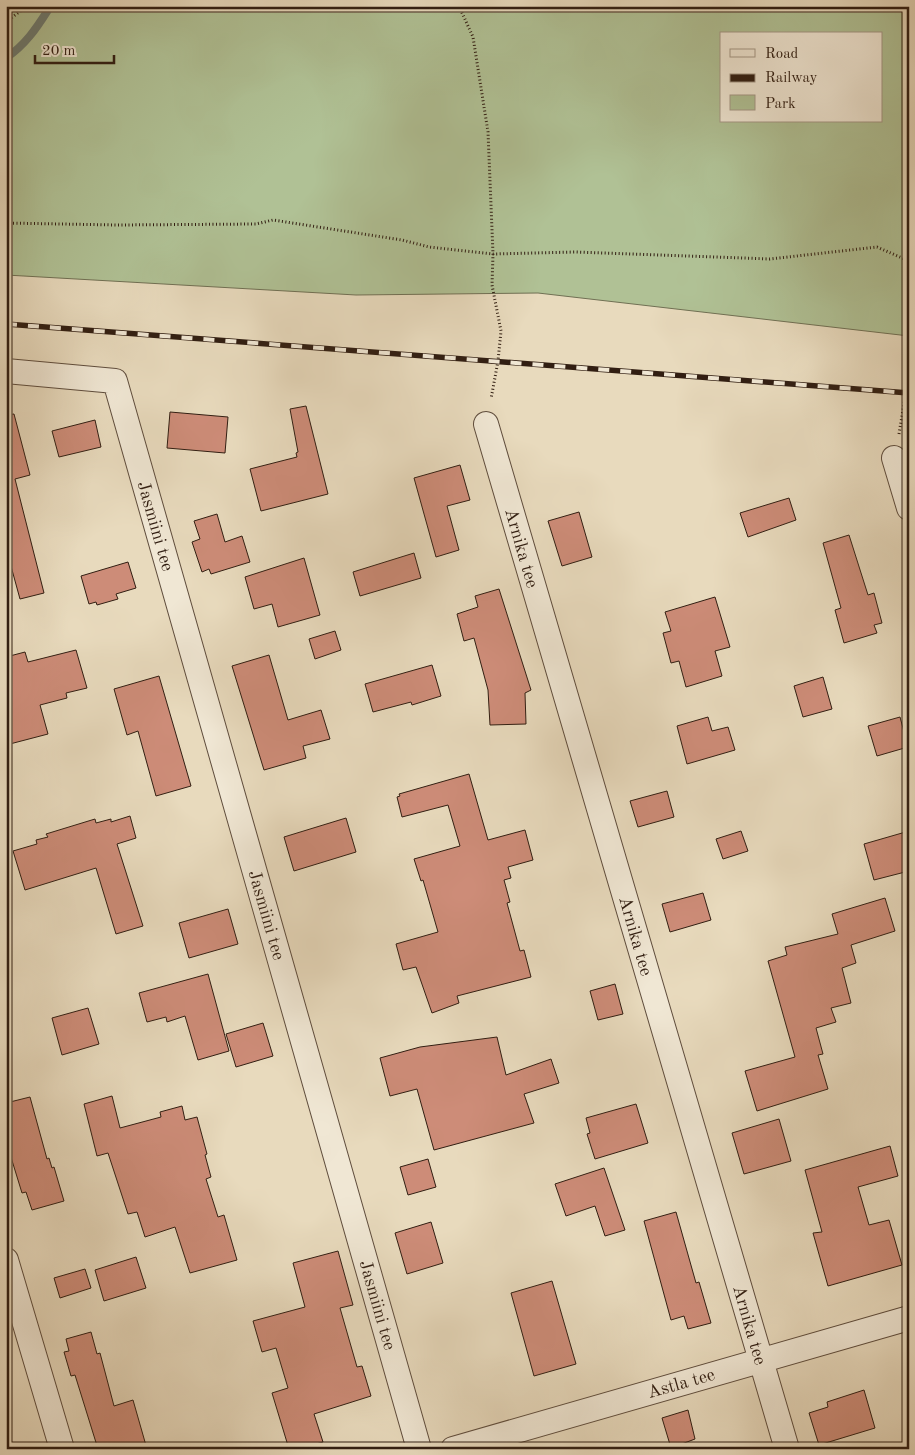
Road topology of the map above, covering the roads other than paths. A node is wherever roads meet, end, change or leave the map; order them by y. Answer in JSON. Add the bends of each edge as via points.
{"nodes":[{"id":1,"x":6,"y":371,"type":"edge"},
{"id":2,"x":486,"y":424,"type":"road end"},
{"id":3,"x":894,"y":458,"type":"road end"},
{"id":4,"x":909,"y":508,"type":"edge"},
{"id":5,"x":6,"y":1260,"type":"edge"},
{"id":6,"x":909,"y":1318,"type":"edge"},
{"id":7,"x":761,"y":1360,"type":"junction"},
{"id":8,"x":62,"y":1449,"type":"edge"},
{"id":9,"x":419,"y":1449,"type":"edge"},
{"id":10,"x":453,"y":1449,"type":"edge"},
{"id":11,"x":787,"y":1449,"type":"edge"}],
"edges":[{"from":1,"to":9,"type":"street","name":"Jasmiini tee","via":[[115,381]]},
{"from":2,"to":7,"type":"street","name":"Arnika tee"},
{"from":3,"to":4,"type":"street"},
{"from":5,"to":8,"type":"street"},
{"from":6,"to":7,"type":"street","name":"Astla tee"},
{"from":7,"to":10,"type":"street","name":"Astla tee"},
{"from":7,"to":11,"type":"street","name":"Arnika tee"}]}
